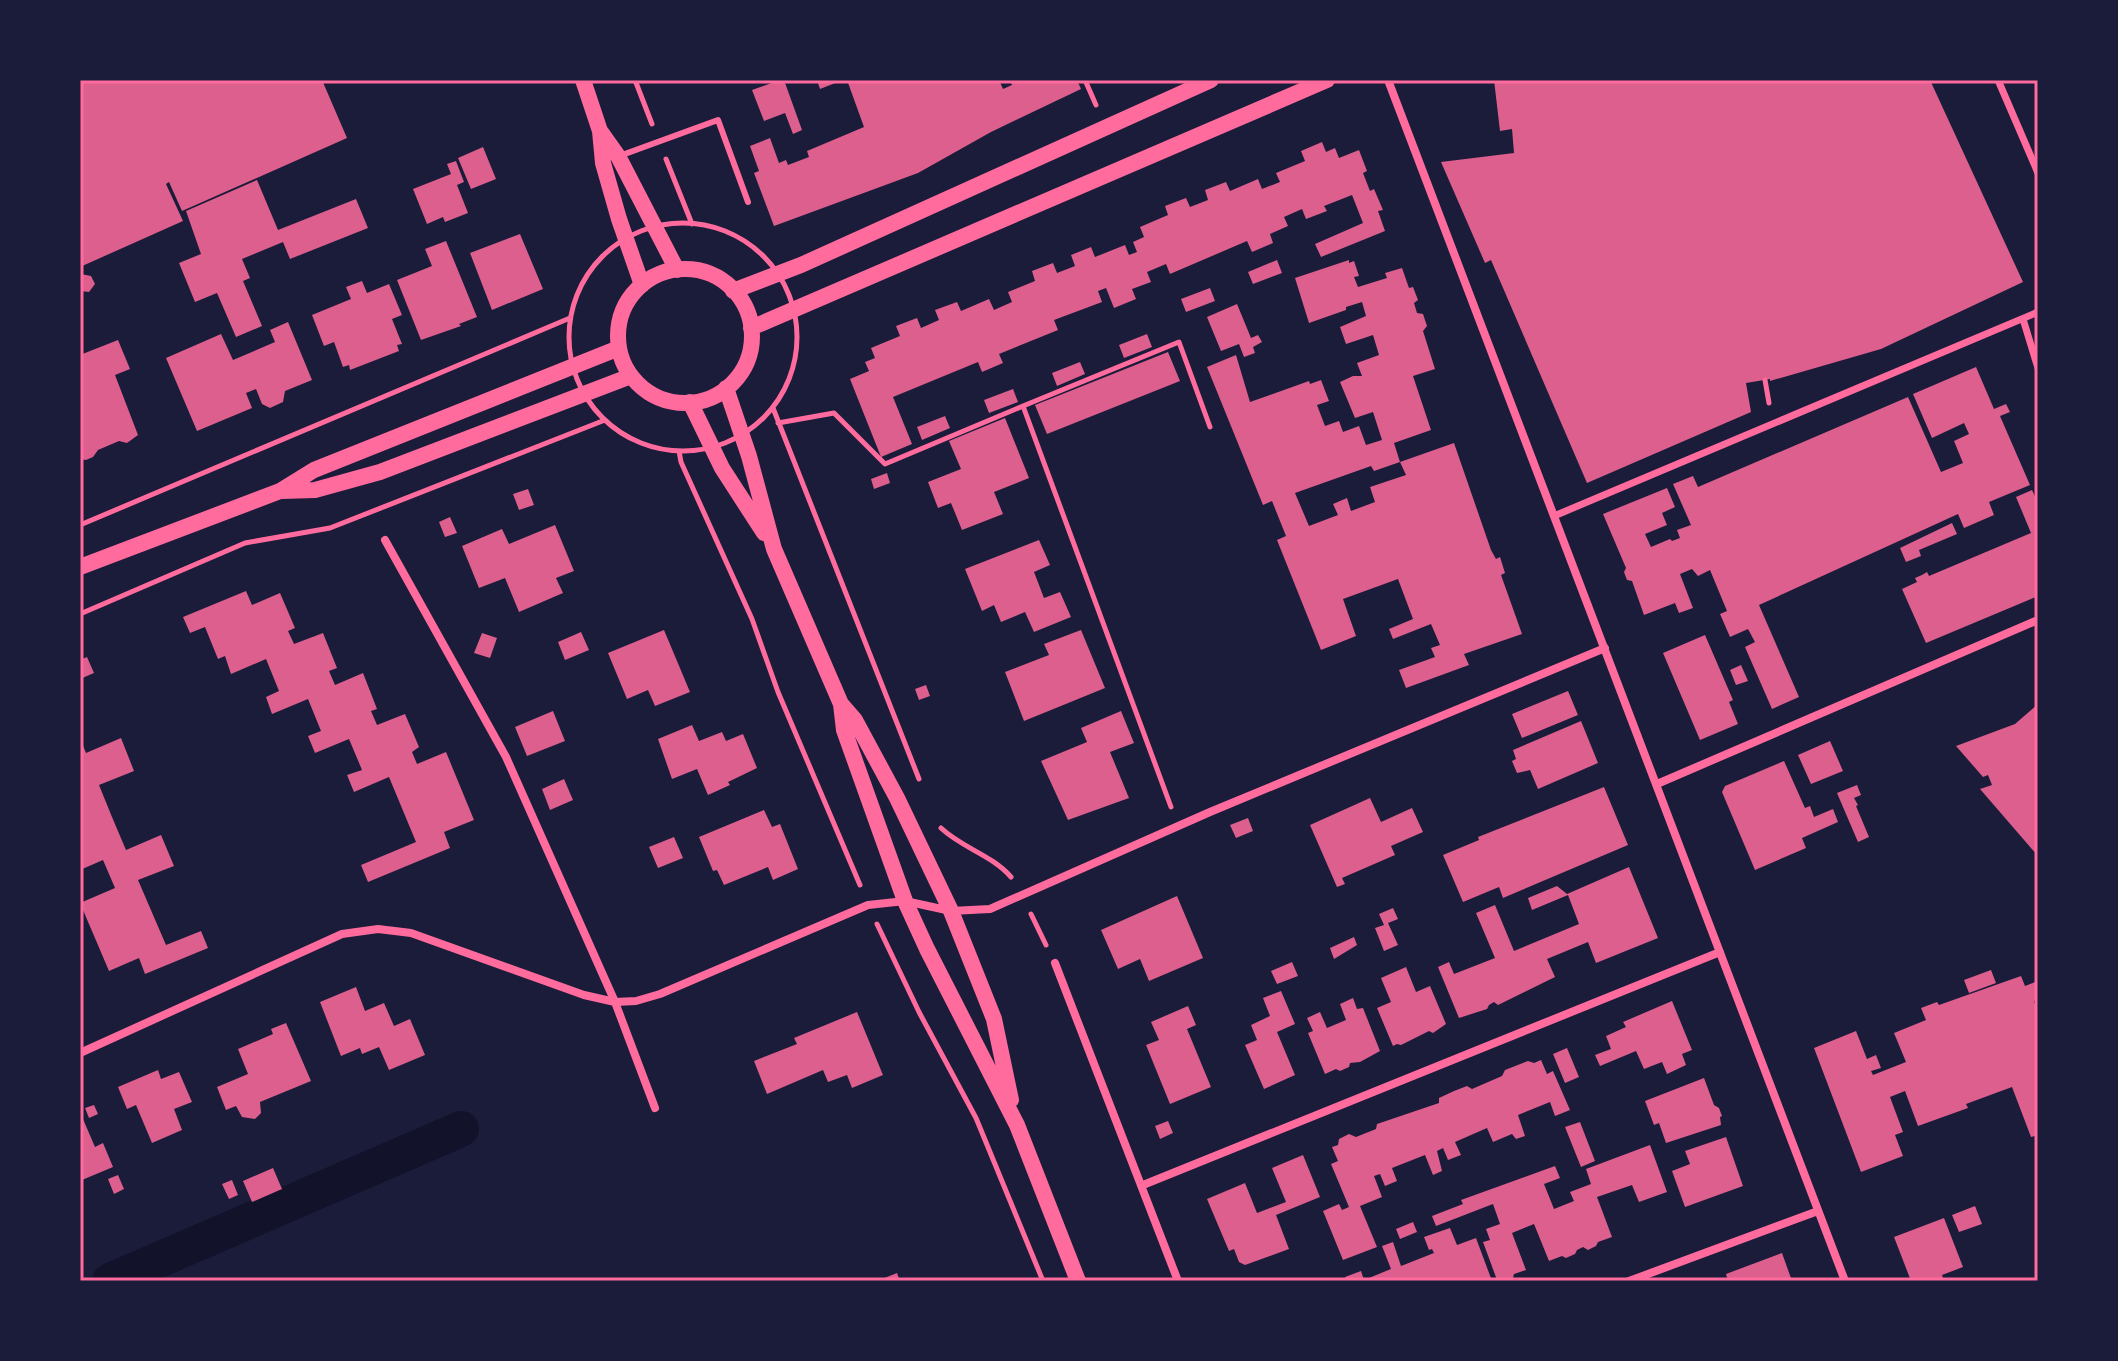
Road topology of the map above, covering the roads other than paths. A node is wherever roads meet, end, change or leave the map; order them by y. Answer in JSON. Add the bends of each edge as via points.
{"nodes":[{"id":1,"x":583,"y":80,"type":"edge"},
{"id":2,"x":1211,"y":80,"type":"edge"},
{"id":3,"x":1327,"y":80,"type":"edge"},
{"id":4,"x":1388,"y":80,"type":"edge"},
{"id":5,"x":1998,"y":80,"type":"edge"},
{"id":6,"x":611,"y":159,"type":"junction"},
{"id":7,"x":2038,"y":173,"type":"edge"},
{"id":8,"x":748,"y":202,"type":"dead end"},
{"id":9,"x":677,"y":270,"type":"junction"},
{"id":10,"x":642,"y":285,"type":"junction"},
{"id":11,"x":733,"y":291,"type":"junction"},
{"id":12,"x":2038,"y":312,"type":"edge"},
{"id":13,"x":2023,"y":319,"type":"junction"},
{"id":14,"x":751,"y":328,"type":"junction"},
{"id":15,"x":619,"y":348,"type":"junction"},
{"id":16,"x":2038,"y":368,"type":"edge"},
{"id":17,"x":631,"y":376,"type":"junction"},
{"id":18,"x":726,"y":388,"type":"junction"},
{"id":19,"x":690,"y":402,"type":"junction"},
{"id":20,"x":280,"y":491,"type":"junction"},
{"id":21,"x":1554,"y":516,"type":"junction"},
{"id":22,"x":385,"y":540,"type":"dead end"},
{"id":23,"x":774,"y":549,"type":"junction"},
{"id":24,"x":80,"y":567,"type":"edge"},
{"id":25,"x":2038,"y":620,"type":"edge"},
{"id":26,"x":1605,"y":648,"type":"junction"},
{"id":27,"x":841,"y":704,"type":"junction"},
{"id":28,"x":1657,"y":784,"type":"junction"},
{"id":29,"x":905,"y":901,"type":"junction"},
{"id":30,"x":951,"y":911,"type":"junction"},
{"id":31,"x":1720,"y":952,"type":"junction"},
{"id":32,"x":1055,"y":963,"type":"road end"},
{"id":33,"x":615,"y":1002,"type":"junction"},
{"id":34,"x":80,"y":1053,"type":"edge"},
{"id":35,"x":655,"y":1108,"type":"dead end"},
{"id":36,"x":1017,"y":1125,"type":"junction"},
{"id":37,"x":1143,"y":1185,"type":"junction"},
{"id":38,"x":1818,"y":1211,"type":"junction"},
{"id":39,"x":1078,"y":1281,"type":"edge"},
{"id":40,"x":1178,"y":1281,"type":"edge"},
{"id":41,"x":1629,"y":1281,"type":"edge"},
{"id":42,"x":1845,"y":1281,"type":"edge"}],
"edges":[{"from":1,"to":6,"type":"main road"},
{"from":2,"to":11,"type":"main road"},
{"from":3,"to":14,"type":"main road"},
{"from":4,"to":21,"type":"street"},
{"from":5,"to":7,"type":"street"},
{"from":6,"to":8,"type":"lane","via":[[718,120]]},
{"from":6,"to":9,"type":"main road"},
{"from":6,"to":10,"type":"main road"},
{"from":9,"to":10,"type":"main road"},
{"from":9,"to":11,"type":"main road","via":[[708,274]]},
{"from":10,"to":15,"type":"main road","via":[[622,313]]},
{"from":11,"to":14,"type":"main road"},
{"from":12,"to":13,"type":"street"},
{"from":13,"to":16,"type":"street"},
{"from":13,"to":21,"type":"street"},
{"from":14,"to":18,"type":"main road","via":[[746,362]]},
{"from":15,"to":17,"type":"main road"},
{"from":15,"to":20,"type":"main road","via":[[314,470]]},
{"from":17,"to":19,"type":"main road","via":[[662,399]]},
{"from":17,"to":20,"type":"main road","via":[[380,472],[315,490]]},
{"from":18,"to":19,"type":"main road"},
{"from":18,"to":23,"type":"main road"},
{"from":19,"to":23,"type":"main road","via":[[722,468]]},
{"from":20,"to":24,"type":"main road"},
{"from":21,"to":26,"type":"street"},
{"from":22,"to":33,"type":"street","via":[[506,757]]},
{"from":23,"to":27,"type":"main road"},
{"from":25,"to":28,"type":"street"},
{"from":26,"to":28,"type":"street"},
{"from":26,"to":30,"type":"street","via":[[1022,897],[990,909]]},
{"from":27,"to":29,"type":"main road","via":[[844,730]]},
{"from":27,"to":30,"type":"main road","via":[[897,798]]},
{"from":28,"to":31,"type":"street"},
{"from":29,"to":30,"type":"street"},
{"from":29,"to":33,"type":"street","via":[[868,905],[660,994]]},
{"from":29,"to":36,"type":"main road"},
{"from":30,"to":36,"type":"main road","via":[[994,1019]]},
{"from":31,"to":37,"type":"street"},
{"from":31,"to":38,"type":"street"},
{"from":32,"to":37,"type":"street"},
{"from":33,"to":34,"type":"street","via":[[411,933],[363,930],[342,934]]},
{"from":33,"to":35,"type":"street"},
{"from":36,"to":39,"type":"main road"},
{"from":37,"to":40,"type":"street"},
{"from":38,"to":41,"type":"street"},
{"from":38,"to":42,"type":"street"}]}
